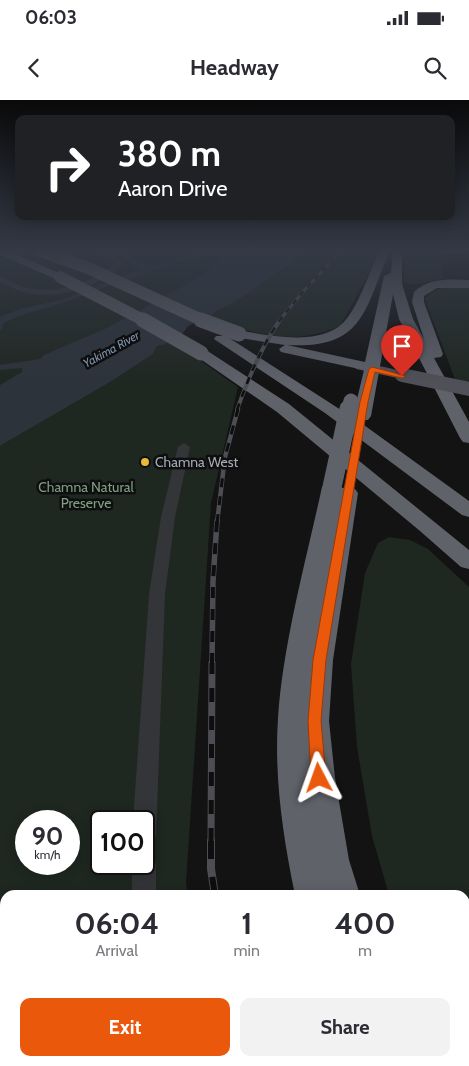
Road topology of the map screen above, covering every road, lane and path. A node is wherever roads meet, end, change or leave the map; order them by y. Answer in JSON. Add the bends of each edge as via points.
{"nodes":[{"id":1,"x":96,"y":295,"type":"edge"},
{"id":2,"x":137,"y":295,"type":"edge"},
{"id":3,"x":147,"y":295,"type":"edge"},
{"id":4,"x":367,"y":295,"type":"edge"},
{"id":5,"x":384,"y":295,"type":"edge"},
{"id":6,"x":399,"y":295,"type":"edge"},
{"id":7,"x":418,"y":295,"type":"edge"},
{"id":8,"x":239,"y":334,"type":"junction"},
{"id":9,"x":367,"y":368,"type":"junction"},
{"id":10,"x":469,"y":389,"type":"edge"},
{"id":11,"x":456,"y":415,"type":"junction"},
{"id":12,"x":469,"y":438,"type":"edge"},
{"id":13,"x":184,"y":447,"type":"dead end"},
{"id":14,"x":340,"y":490,"type":"junction"},
{"id":15,"x":469,"y":511,"type":"edge"},
{"id":16,"x":469,"y":562,"type":"edge"},
{"id":17,"x":145,"y":810,"type":"edge"},
{"id":18,"x":144,"y":875,"type":"edge"},
{"id":19,"x":144,"y":890,"type":"edge"},
{"id":20,"x":312,"y":890,"type":"edge"},
{"id":21,"x":341,"y":890,"type":"edge"}],
"edges":[{"from":1,"to":16,"type":"highway","bridge":true,"via":[[201,353],[282,408]]},
{"from":2,"to":15,"type":"highway","bridge":true,"via":[[222,339],[331,409]]},
{"from":3,"to":8,"type":"highway","bridge":true},
{"from":4,"to":8,"type":"highway","via":[[352,322],[342,332],[298,341]]},
{"from":5,"to":9,"type":"highway"},
{"from":6,"to":11,"type":"highway","via":[[406,319]]},
{"from":7,"to":11,"type":"highway"},
{"from":8,"to":9,"type":"highway","via":[[278,347]]},
{"from":9,"to":10,"type":"main road","bridge":true},
{"from":9,"to":14,"type":"highway"},
{"from":11,"to":12,"type":"highway"},
{"from":13,"to":17,"type":"lane","via":[[168,517],[157,594]]},
{"from":14,"to":20,"type":"highway","via":[[300,653],[294,696],[294,781]]},
{"from":14,"to":21,"type":"highway","via":[[314,721],[319,778],[332,860]]},
{"from":18,"to":19,"type":"lane"}]}
